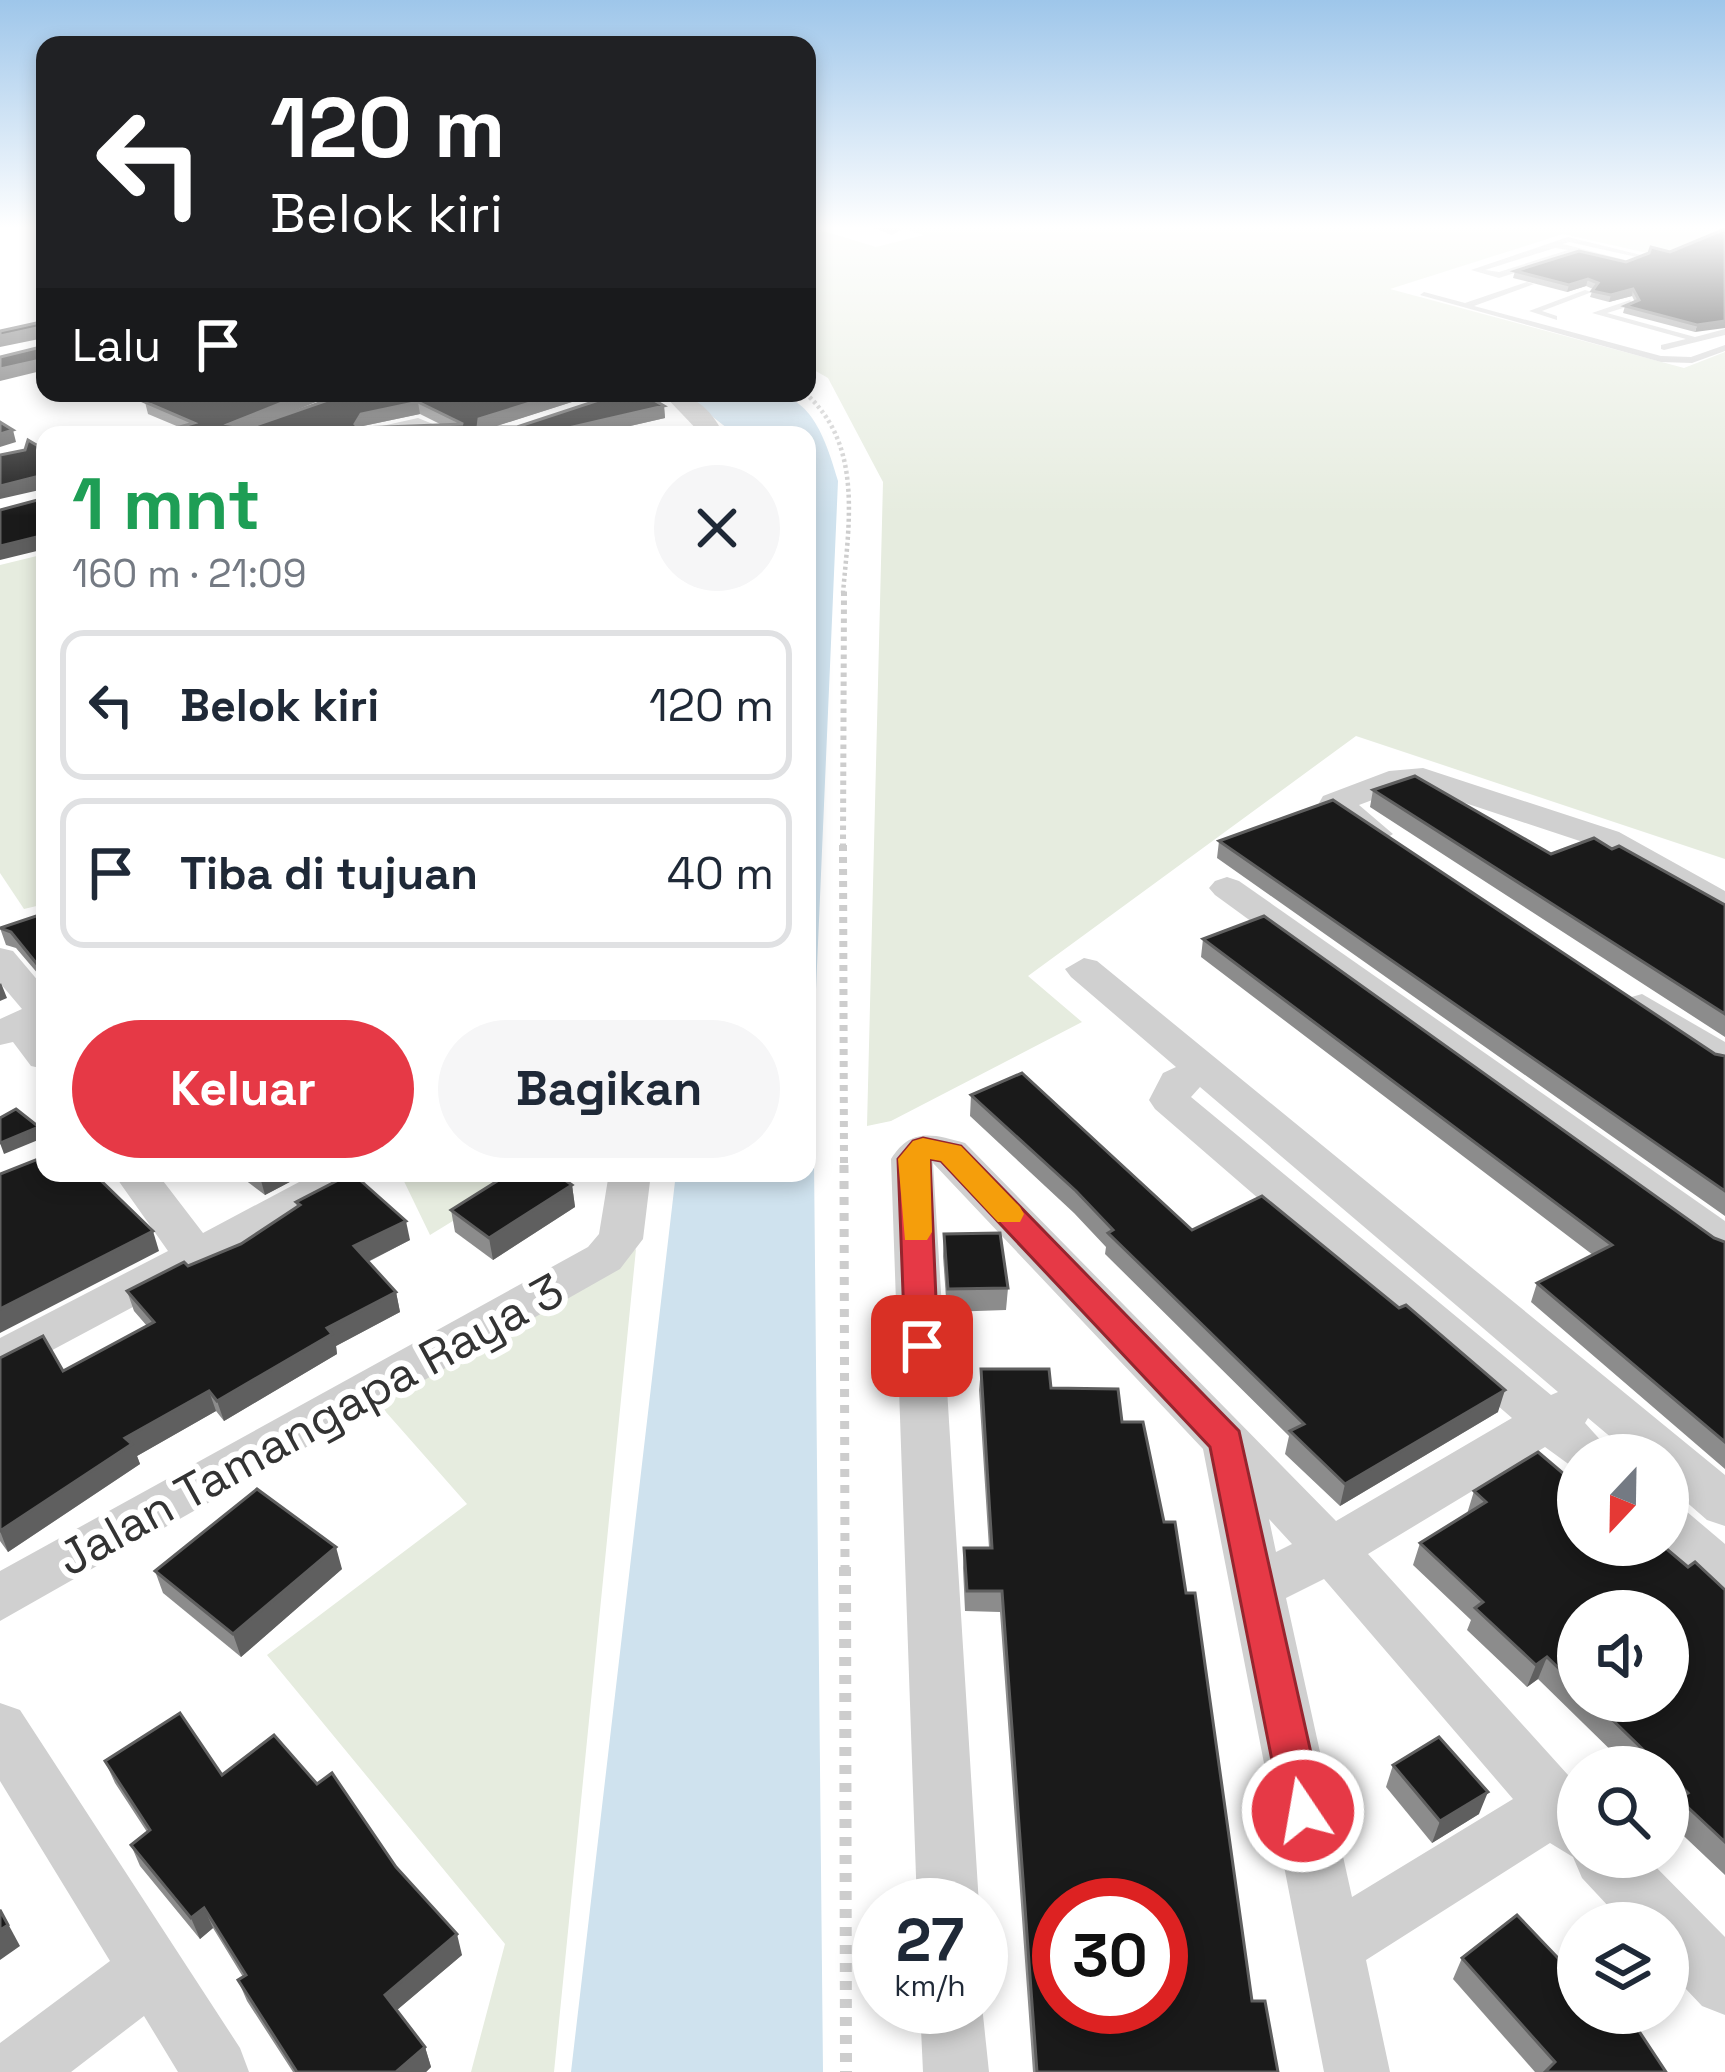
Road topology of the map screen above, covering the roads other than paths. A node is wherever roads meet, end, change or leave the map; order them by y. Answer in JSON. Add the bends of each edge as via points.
{"nodes":[{"id":1,"x":1528,"y":323,"type":"edge"},
{"id":2,"x":1576,"y":323,"type":"edge"},
{"id":3,"x":1635,"y":323,"type":"edge"},
{"id":4,"x":1725,"y":332,"type":"edge"},
{"id":5,"x":1691,"y":337,"type":"junction"},
{"id":6,"x":1664,"y":347,"type":"junction"},
{"id":7,"x":1725,"y":348,"type":"edge"},
{"id":8,"x":1704,"y":357,"type":"junction"},
{"id":9,"x":684,"y":402,"type":"edge"},
{"id":10,"x":708,"y":426,"type":"edge"},
{"id":11,"x":1414,"y":859,"type":"edge"},
{"id":12,"x":1227,"y":888,"type":"dead end"},
{"id":13,"x":1725,"y":906,"type":"edge"},
{"id":14,"x":0,"y":959,"type":"edge"},
{"id":15,"x":1084,"y":969,"type":"dead end"},
{"id":16,"x":1609,"y":985,"type":"edge"},
{"id":17,"x":27,"y":1021,"type":"edge"},
{"id":18,"x":1725,"y":1060,"type":"edge"},
{"id":19,"x":1205,"y":1069,"type":"junction"},
{"id":20,"x":141,"y":1182,"type":"edge"},
{"id":21,"x":333,"y":1182,"type":"edge"},
{"id":22,"x":628,"y":1182,"type":"edge"},
{"id":23,"x":1718,"y":1230,"type":"edge"},
{"id":24,"x":196,"y":1256,"type":"junction"},
{"id":25,"x":0,"y":1360,"type":"edge"},
{"id":26,"x":1593,"y":1393,"type":"junction"},
{"id":27,"x":1550,"y":1419,"type":"junction"},
{"id":28,"x":1566,"y":1434,"type":"edge"},
{"id":29,"x":1641,"y":1434,"type":"edge"},
{"id":30,"x":1226,"y":1441,"type":"junction"},
{"id":31,"x":1689,"y":1475,"type":"edge"},
{"id":32,"x":1725,"y":1505,"type":"edge"},
{"id":33,"x":1689,"y":1544,"type":"edge"},
{"id":34,"x":1331,"y":1550,"type":"junction"},
{"id":35,"x":1725,"y":1576,"type":"edge"},
{"id":36,"x":1256,"y":1587,"type":"junction"},
{"id":37,"x":0,"y":1598,"type":"edge"},
{"id":38,"x":0,"y":1729,"type":"edge"},
{"id":39,"x":1557,"y":1808,"type":"edge"},
{"id":40,"x":1557,"y":1823,"type":"edge"},
{"id":41,"x":947,"y":1878,"type":"edge"},
{"id":42,"x":1624,"y":1878,"type":"edge"},
{"id":43,"x":1646,"y":1902,"type":"edge"},
{"id":44,"x":1331,"y":1946,"type":"junction"},
{"id":45,"x":1689,"y":1946,"type":"edge"},
{"id":46,"x":152,"y":1970,"type":"junction"},
{"id":47,"x":1725,"y":1983,"type":"edge"},
{"id":48,"x":954,"y":2034,"type":"edge"},
{"id":49,"x":16,"y":2072,"type":"edge"},
{"id":50,"x":216,"y":2072,"type":"edge"},
{"id":51,"x":956,"y":2072,"type":"edge"},
{"id":52,"x":1357,"y":2072,"type":"edge"}],
"edges":[{"from":1,"to":8,"type":"lane","via":[[1661,358]]},
{"from":2,"to":6,"type":"lane"},
{"from":3,"to":5,"type":"lane"},
{"from":4,"to":5,"type":"lane"},
{"from":5,"to":6,"type":"lane"},
{"from":6,"to":8,"type":"lane"},
{"from":7,"to":8,"type":"lane"},
{"from":9,"to":10,"type":"street"},
{"from":11,"to":13,"type":"street","via":[[1335,803],[1400,778],[1423,778],[1607,839]]},
{"from":12,"to":23,"type":"street"},
{"from":14,"to":17,"type":"street"},
{"from":15,"to":19,"type":"street"},
{"from":16,"to":18,"type":"street"},
{"from":19,"to":26,"type":"street"},
{"from":19,"to":27,"type":"street","via":[[1177,1082],[1169,1100]]},
{"from":20,"to":24,"type":"street"},
{"from":21,"to":24,"type":"street"},
{"from":22,"to":37,"type":"street","name":"Jalan Tamangapa Raya 3","via":[[616,1246],[581,1272]]},
{"from":24,"to":25,"type":"street"},
{"from":26,"to":27,"type":"street"},
{"from":26,"to":29,"type":"street"},
{"from":27,"to":28,"type":"street"},
{"from":27,"to":34,"type":"street"},
{"from":30,"to":34,"type":"street"},
{"from":30,"to":36,"type":"street"},
{"from":30,"to":41,"type":"street","via":[[950,1153],[923,1148],[913,1159]]},
{"from":31,"to":32,"type":"street"},
{"from":33,"to":35,"type":"street"},
{"from":34,"to":36,"type":"street"},
{"from":34,"to":39,"type":"street"},
{"from":36,"to":44,"type":"street"},
{"from":38,"to":46,"type":"street"},
{"from":40,"to":44,"type":"street"},
{"from":42,"to":43,"type":"street"},
{"from":44,"to":52,"type":"street"},
{"from":45,"to":47,"type":"street"},
{"from":46,"to":49,"type":"street"},
{"from":46,"to":50,"type":"street"},
{"from":48,"to":51,"type":"street"}]}
